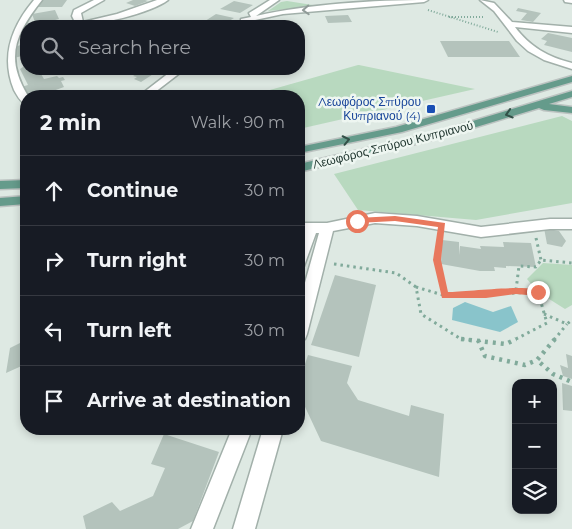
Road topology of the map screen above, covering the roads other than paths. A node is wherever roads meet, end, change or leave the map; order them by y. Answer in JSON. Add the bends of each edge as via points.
{"nodes":[{"id":1,"x":38,"y":0,"type":"edge"},
{"id":2,"x":100,"y":0,"type":"edge"},
{"id":3,"x":164,"y":0,"type":"edge"},
{"id":4,"x":268,"y":0,"type":"edge"},
{"id":5,"x":275,"y":0,"type":"edge"},
{"id":6,"x":307,"y":0,"type":"edge"},
{"id":7,"x":424,"y":0,"type":"edge"},
{"id":8,"x":484,"y":0,"type":"edge"},
{"id":9,"x":568,"y":0,"type":"edge"},
{"id":10,"x":572,"y":1,"type":"edge"},
{"id":11,"x":387,"y":2,"type":"edge"},
{"id":12,"x":372,"y":5,"type":"junction"},
{"id":13,"x":261,"y":8,"type":"junction"},
{"id":14,"x":22,"y":20,"type":"edge"},
{"id":15,"x":79,"y":20,"type":"edge"},
{"id":16,"x":104,"y":20,"type":"edge"},
{"id":17,"x":245,"y":20,"type":"edge"},
{"id":18,"x":248,"y":20,"type":"edge"},
{"id":19,"x":507,"y":21,"type":"junction"},
{"id":20,"x":20,"y":23,"type":"edge"},
{"id":21,"x":572,"y":30,"type":"edge"},
{"id":22,"x":20,"y":34,"type":"edge"},
{"id":23,"x":13,"y":35,"type":"junction"},
{"id":24,"x":553,"y":61,"type":"junction"},
{"id":25,"x":572,"y":66,"type":"edge"},
{"id":26,"x":172,"y":75,"type":"edge"},
{"id":27,"x":569,"y":80,"type":"edge"},
{"id":28,"x":152,"y":90,"type":"edge"},
{"id":29,"x":572,"y":94,"type":"edge"},
{"id":30,"x":20,"y":95,"type":"edge"},
{"id":31,"x":533,"y":106,"type":"junction"},
{"id":32,"x":572,"y":110,"type":"edge"},
{"id":33,"x":305,"y":149,"type":"edge"},
{"id":34,"x":305,"y":167,"type":"edge"},
{"id":35,"x":20,"y":184,"type":"edge"},
{"id":36,"x":0,"y":185,"type":"edge"},
{"id":37,"x":20,"y":200,"type":"edge"},
{"id":38,"x":0,"y":202,"type":"edge"},
{"id":39,"x":572,"y":224,"type":"edge"},
{"id":40,"x":305,"y":228,"type":"edge"},
{"id":41,"x":327,"y":228,"type":"junction"},
{"id":42,"x":305,"y":311,"type":"edge"},
{"id":43,"x":241,"y":435,"type":"edge"},
{"id":44,"x":271,"y":435,"type":"edge"},
{"id":45,"x":202,"y":529,"type":"edge"},
{"id":46,"x":244,"y":529,"type":"edge"}],
"edges":[{"from":1,"to":14,"type":"street"},
{"from":2,"to":15,"type":"street","via":[[77,12]]},
{"from":3,"to":16,"type":"street"},
{"from":4,"to":13,"type":"street"},
{"from":5,"to":13,"type":"street"},
{"from":6,"to":12,"type":"street"},
{"from":7,"to":11,"type":"street"},
{"from":8,"to":19,"type":"street","via":[[497,7]]},
{"from":9,"to":10,"type":"street"},
{"from":11,"to":12,"type":"street"},
{"from":12,"to":18,"type":"street","one_way":true,"via":[[283,12]]},
{"from":13,"to":17,"type":"street"},
{"from":19,"to":21,"type":"street"},
{"from":19,"to":24,"type":"street","via":[[526,45]]},
{"from":20,"to":23,"type":"street"},
{"from":22,"to":23,"type":"street"},
{"from":23,"to":30,"type":"street","via":[[5,58],[13,87]]},
{"from":24,"to":25,"type":"street"},
{"from":24,"to":27,"type":"street"},
{"from":26,"to":28,"type":"street"},
{"from":33,"to":27,"type":"main road","name":"Λεωφόρος Σπύρου Κυπριανού","one_way":true,"via":[[398,130]]},
{"from":29,"to":31,"type":"main road","name":"Λεωφόρος Σπύρου Κυπριανού"},
{"from":31,"to":32,"type":"main road"},
{"from":31,"to":34,"type":"main road","name":"Λεωφόρος Σπύρου Κυπριανού","one_way":true,"via":[[436,136]]},
{"from":35,"to":36,"type":"main road"},
{"from":37,"to":38,"type":"main road"},
{"from":39,"to":41,"type":"street","via":[[482,232],[395,218],[375,218]]},
{"from":40,"to":41,"type":"street"},
{"from":41,"to":42,"type":"street"},
{"from":43,"to":45,"type":"street"},
{"from":44,"to":46,"type":"street"}]}
